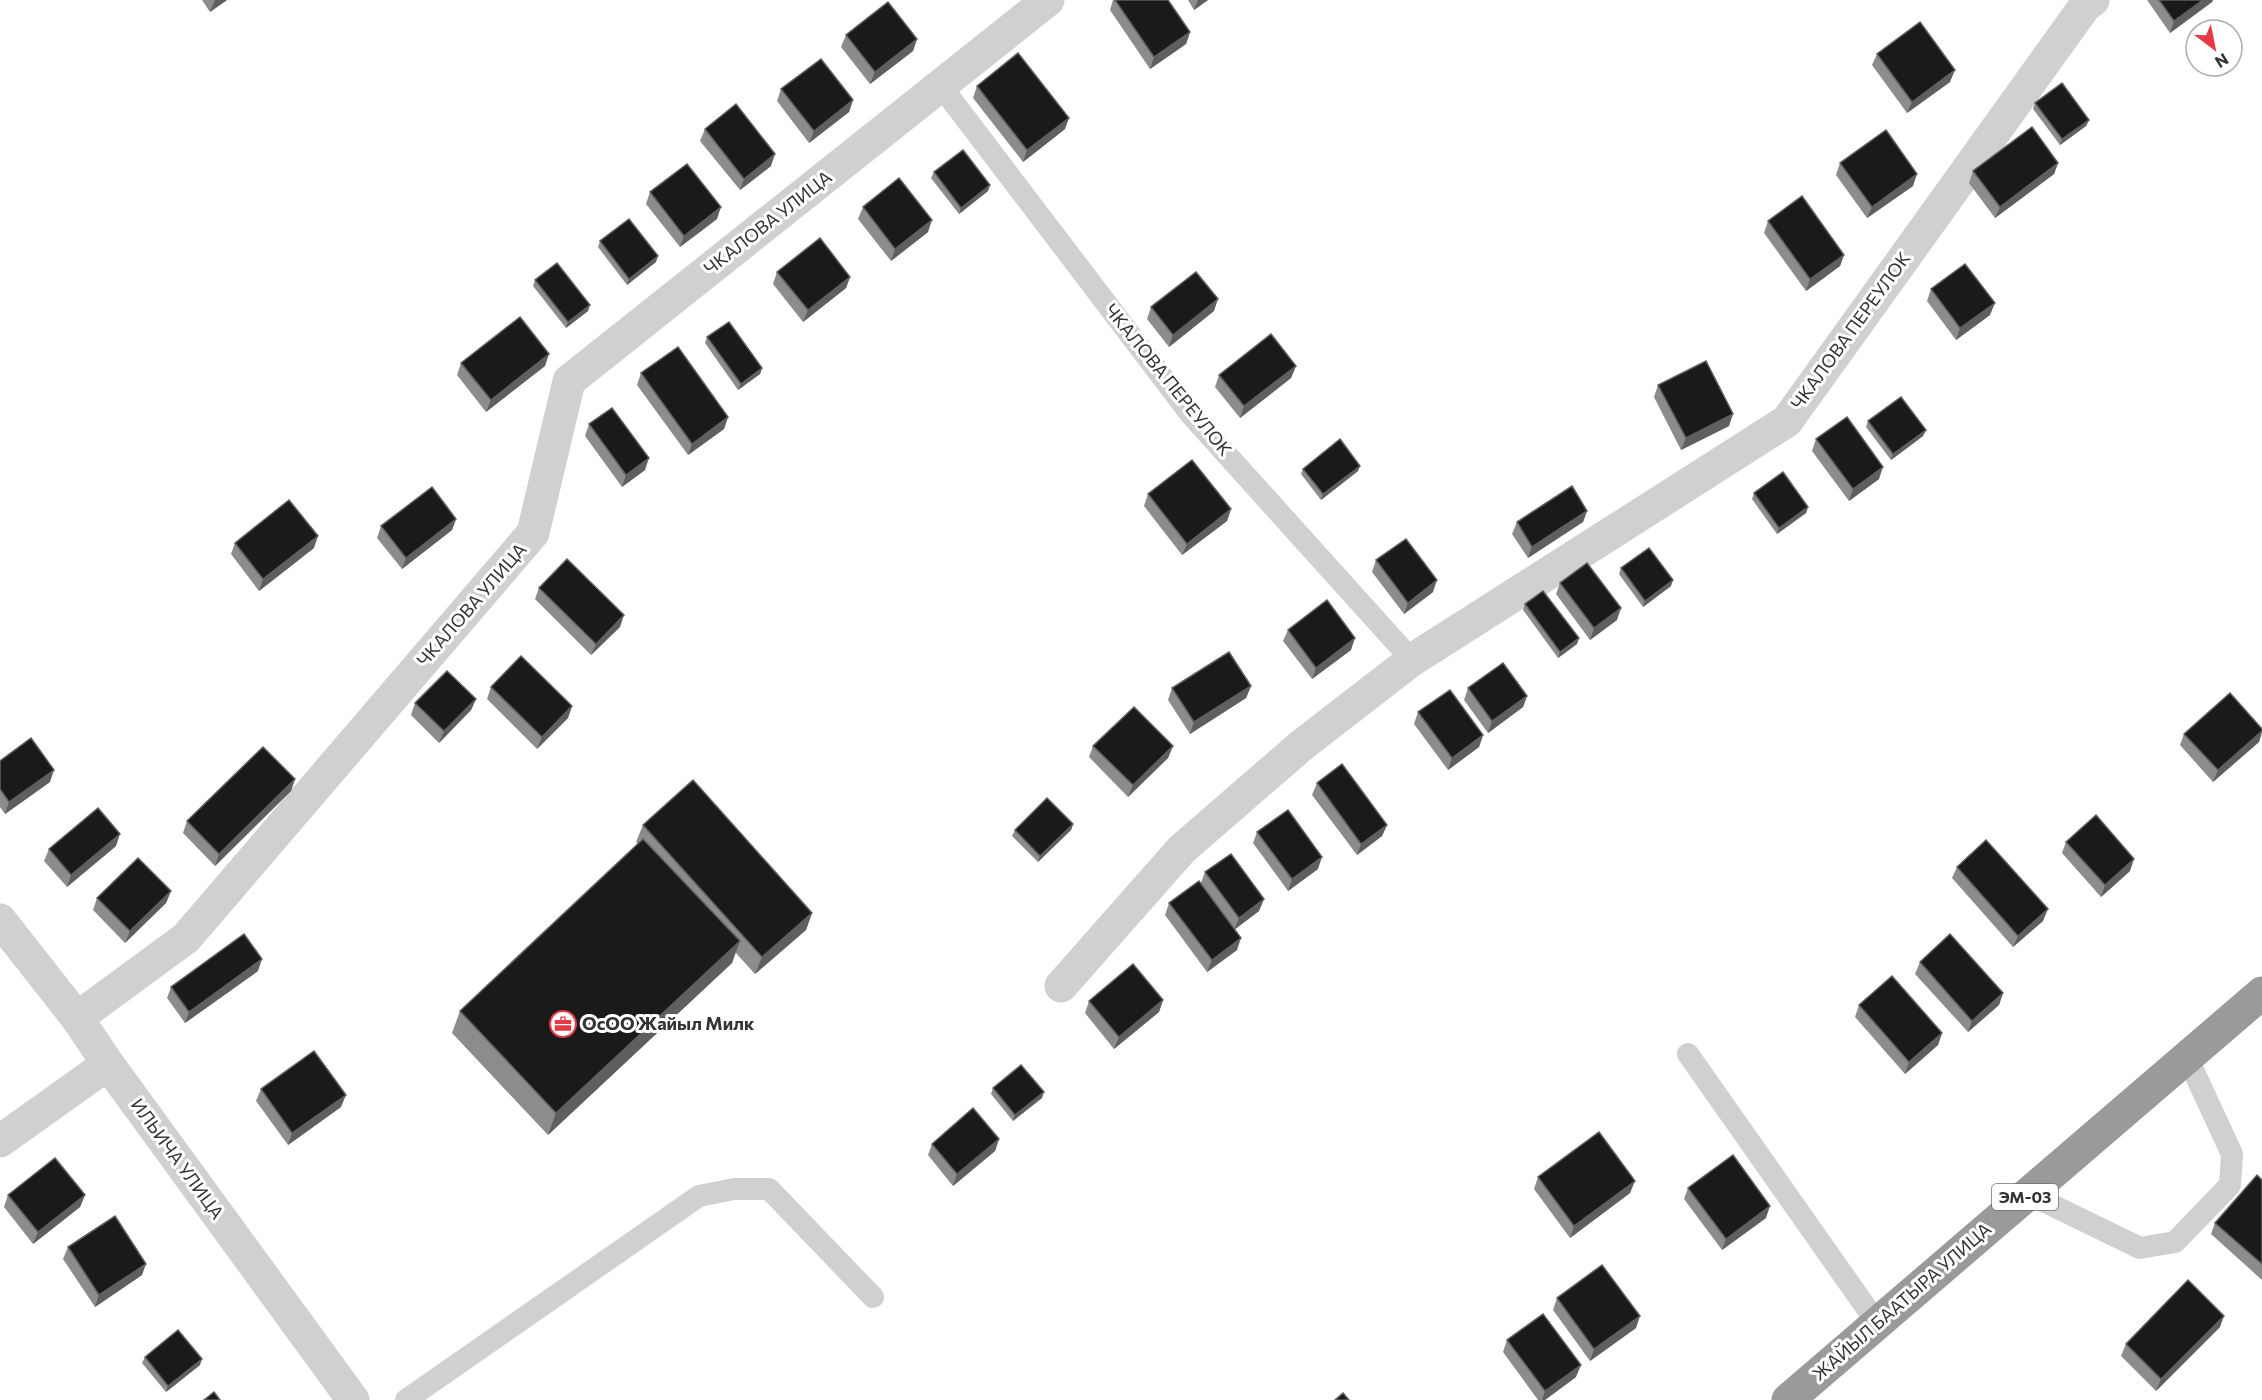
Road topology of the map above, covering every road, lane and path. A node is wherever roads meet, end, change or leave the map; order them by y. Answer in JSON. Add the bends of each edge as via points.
{"nodes":[{"id":1,"x":1048,"y":0,"type":"edge"},
{"id":2,"x":2093,"y":0,"type":"edge"},
{"id":3,"x":941,"y":87,"type":"junction"},
{"id":4,"x":1412,"y":660,"type":"junction"},
{"id":5,"x":0,"y":920,"type":"edge"},
{"id":6,"x":1061,"y":986,"type":"dead end"},
{"id":7,"x":2262,"y":993,"type":"edge"},
{"id":8,"x":77,"y":1018,"type":"junction"},
{"id":9,"x":1688,"y":1054,"type":"dead end"},
{"id":10,"x":2187,"y":1058,"type":"junction"},
{"id":11,"x":108,"y":1064,"type":"junction"},
{"id":12,"x":0,"y":1141,"type":"edge"},
{"id":13,"x":2029,"y":1194,"type":"junction"},
{"id":14,"x":873,"y":1297,"type":"dead end"},
{"id":15,"x":1877,"y":1323,"type":"junction"},
{"id":16,"x":1794,"y":1398,"type":"edge"},
{"id":17,"x":353,"y":1400,"type":"edge"},
{"id":18,"x":406,"y":1400,"type":"edge"}],
"edges":[{"from":1,"to":3,"type":"street","name":"ЧКАЛОВА УЛИЦА"},
{"from":2,"to":4,"type":"street","name":"ЧКАЛОВА ПЕРЕУЛОК","via":[[1787,421]]},
{"from":3,"to":4,"type":"lane","name":"ЧКАЛОВА ПЕРЕУЛОК","via":[[1192,416]]},
{"from":3,"to":8,"type":"street","name":"ЧКАЛОВА УЛИЦА","via":[[569,381],[533,533],[186,938]]},
{"from":4,"to":6,"type":"street","name":"ЧКАЛОВА ПЕРЕУЛОК","via":[[1302,745],[1182,849]]},
{"from":5,"to":8,"type":"street","name":"ИЛЬИЧА УЛИЦА"},
{"from":7,"to":10,"type":"highway","name":"ЖАЙЫЛ БААТЫРА УЛИЦА","number":"ЭМ-03"},
{"from":8,"to":11,"type":"street","name":"ИЛЬИЧА УЛИЦА"},
{"from":9,"to":15,"type":"lane"},
{"from":10,"to":13,"type":"highway","name":"ЖАЙЫЛ БААТЫРА УЛИЦА","number":"ЭМ-03"},
{"from":10,"to":13,"type":"lane","via":[[2232,1154],[2230,1185],[2175,1242],[2140,1248]]},
{"from":11,"to":12,"type":"street"},
{"from":11,"to":17,"type":"street","name":"ИЛЬИЧА УЛИЦА"},
{"from":13,"to":15,"type":"highway","name":"ЖАЙЫЛ БААТЫРА УЛИЦА","number":"ЭМ-03"},
{"from":14,"to":18,"type":"lane","via":[[770,1189],[734,1189],[699,1196]]},
{"from":15,"to":16,"type":"highway","name":"ЖАЙЫЛ БААТЫРА УЛИЦА","number":"ЭМ-03"}]}
